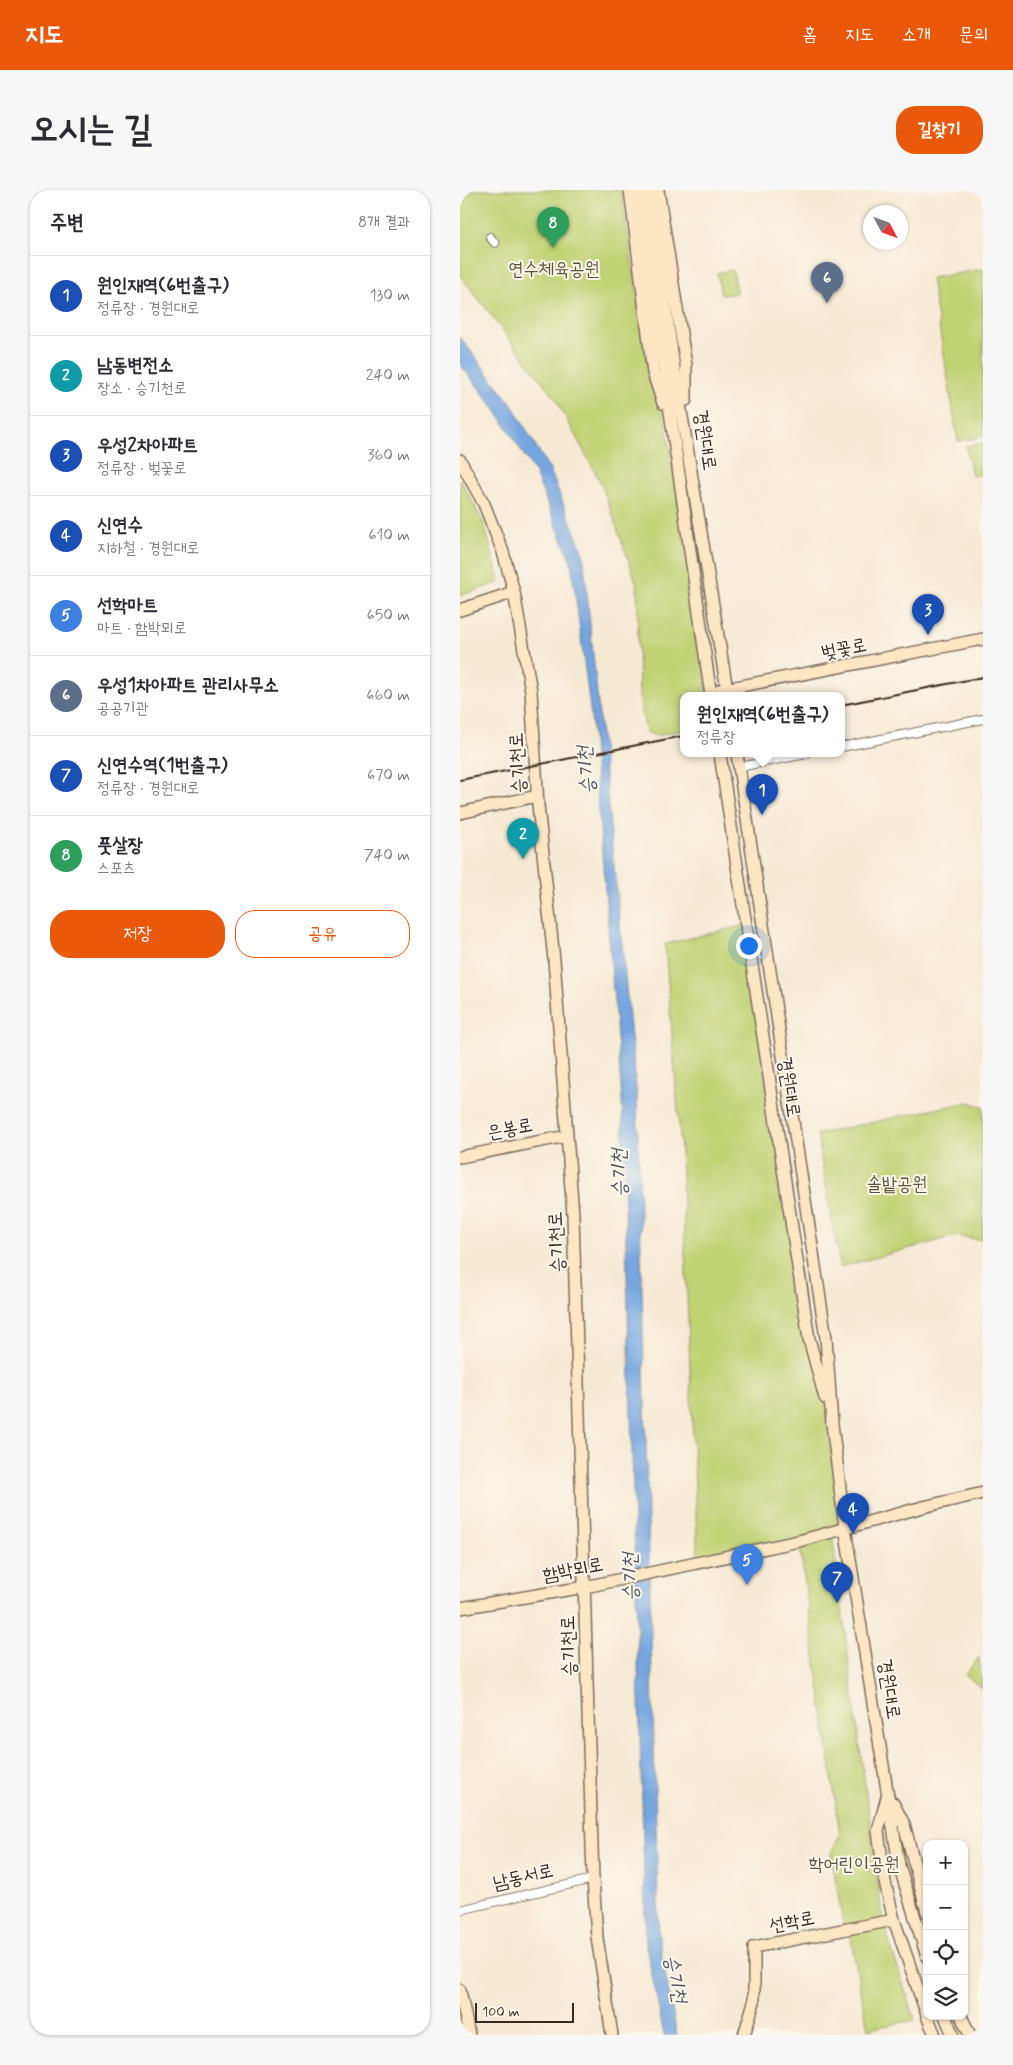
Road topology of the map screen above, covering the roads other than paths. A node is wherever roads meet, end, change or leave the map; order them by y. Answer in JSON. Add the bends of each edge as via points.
{"nodes":[{"id":1,"x":630,"y":190,"type":"edge"},
{"id":2,"x":638,"y":190,"type":"edge"},
{"id":3,"x":649,"y":190,"type":"edge"},
{"id":4,"x":658,"y":190,"type":"edge"},
{"id":5,"x":669,"y":369,"type":"junction"},
{"id":6,"x":680,"y":434,"type":"junction"},
{"id":7,"x":460,"y":460,"type":"edge"},
{"id":8,"x":514,"y":592,"type":"junction"},
{"id":9,"x":460,"y":610,"type":"edge"},
{"id":10,"x":983,"y":639,"type":"edge"},
{"id":11,"x":711,"y":692,"type":"edge"},
{"id":12,"x":727,"y":692,"type":"edge"},
{"id":13,"x":732,"y":692,"type":"edge"},
{"id":14,"x":983,"y":719,"type":"edge"},
{"id":15,"x":845,"y":746,"type":"edge"},
{"id":16,"x":720,"y":757,"type":"edge"},
{"id":17,"x":737,"y":757,"type":"edge"},
{"id":18,"x":791,"y":757,"type":"edge"},
{"id":19,"x":739,"y":767,"type":"junction"},
{"id":20,"x":537,"y":796,"type":"junction"},
{"id":21,"x":460,"y":813,"type":"edge"},
{"id":22,"x":567,"y":1136,"type":"junction"},
{"id":23,"x":460,"y":1156,"type":"edge"},
{"id":24,"x":832,"y":1424,"type":"junction"},
{"id":25,"x":983,"y":1493,"type":"edge"},
{"id":26,"x":846,"y":1528,"type":"junction"},
{"id":27,"x":585,"y":1587,"type":"junction"},
{"id":28,"x":460,"y":1608,"type":"edge"},
{"id":29,"x":888,"y":1793,"type":"junction"},
{"id":30,"x":593,"y":1879,"type":"junction"},
{"id":31,"x":923,"y":1897,"type":"edge"},
{"id":32,"x":460,"y":1910,"type":"edge"},
{"id":33,"x":894,"y":1920,"type":"junction"},
{"id":34,"x":923,"y":1943,"type":"edge"},
{"id":35,"x":460,"y":1990,"type":"edge"},
{"id":36,"x":923,"y":2004,"type":"edge"},
{"id":37,"x":929,"y":2020,"type":"edge"},
{"id":38,"x":947,"y":2020,"type":"edge"},
{"id":39,"x":963,"y":2020,"type":"edge"},
{"id":40,"x":469,"y":2035,"type":"edge"},
{"id":41,"x":612,"y":2035,"type":"edge"},
{"id":42,"x":744,"y":2035,"type":"edge"},
{"id":43,"x":935,"y":2035,"type":"edge"},
{"id":44,"x":953,"y":2035,"type":"edge"},
{"id":45,"x":970,"y":2035,"type":"edge"}],
"edges":[{"from":1,"to":6,"type":"main road","via":[[653,373]]},
{"from":2,"to":5,"type":"main road","name":"경원대로"},
{"from":3,"to":5,"type":"main road","name":"경원대로"},
{"from":4,"to":6,"type":"main road","via":[[686,364]]},
{"from":5,"to":6,"type":"main road","name":"경원대로"},
{"from":6,"to":11,"type":"main road","name":"경원대로"},
{"from":6,"to":12,"type":"main road","name":"경원대로"},
{"from":7,"to":8,"type":"main road","name":"승기천로","via":[[484,504]]},
{"from":8,"to":9,"type":"main road"},
{"from":8,"to":20,"type":"main road","name":"승기천로","via":[[531,691]]},
{"from":10,"to":13,"type":"main road","name":"벚꽃로"},
{"from":14,"to":15,"type":"street"},
{"from":16,"to":24,"type":"main road","name":"경원대로","via":[[809,1339]]},
{"from":17,"to":19,"type":"main road","name":"경원대로"},
{"from":18,"to":19,"type":"street"},
{"from":19,"to":24,"type":"main road","name":"경원대로","via":[[826,1338]]},
{"from":20,"to":21,"type":"main road"},
{"from":20,"to":22,"type":"main road","name":"승기천로","via":[[554,960]]},
{"from":22,"to":23,"type":"main road","name":"은봉로"},
{"from":22,"to":27,"type":"main road","name":"승기천로","via":[[575,1259]]},
{"from":24,"to":26,"type":"main road","name":"경원대로"},
{"from":25,"to":26,"type":"main road","name":"함박뫼로"},
{"from":26,"to":27,"type":"main road","name":"함박뫼로"},
{"from":26,"to":29,"type":"main road","name":"경원대로"},
{"from":27,"to":28,"type":"main road","name":"함박뫼로"},
{"from":27,"to":30,"type":"main road","name":"승기천로"},
{"from":29,"to":31,"type":"main road","via":[[904,1824]]},
{"from":29,"to":33,"type":"main road","via":[[878,1831]]},
{"from":29,"to":34,"type":"main road","name":"경원대로","via":[[900,1865]]},
{"from":30,"to":32,"type":"street","name":"남동서로"},
{"from":30,"to":41,"type":"main road","name":"승기천로","via":[[597,1937]]},
{"from":33,"to":36,"type":"main road"},
{"from":33,"to":42,"type":"main road","name":"선학로","via":[[754,1947],[754,2002]]},
{"from":35,"to":40,"type":"main road"},
{"from":37,"to":43,"type":"main road"},
{"from":38,"to":44,"type":"main road"},
{"from":39,"to":45,"type":"main road"}]}
